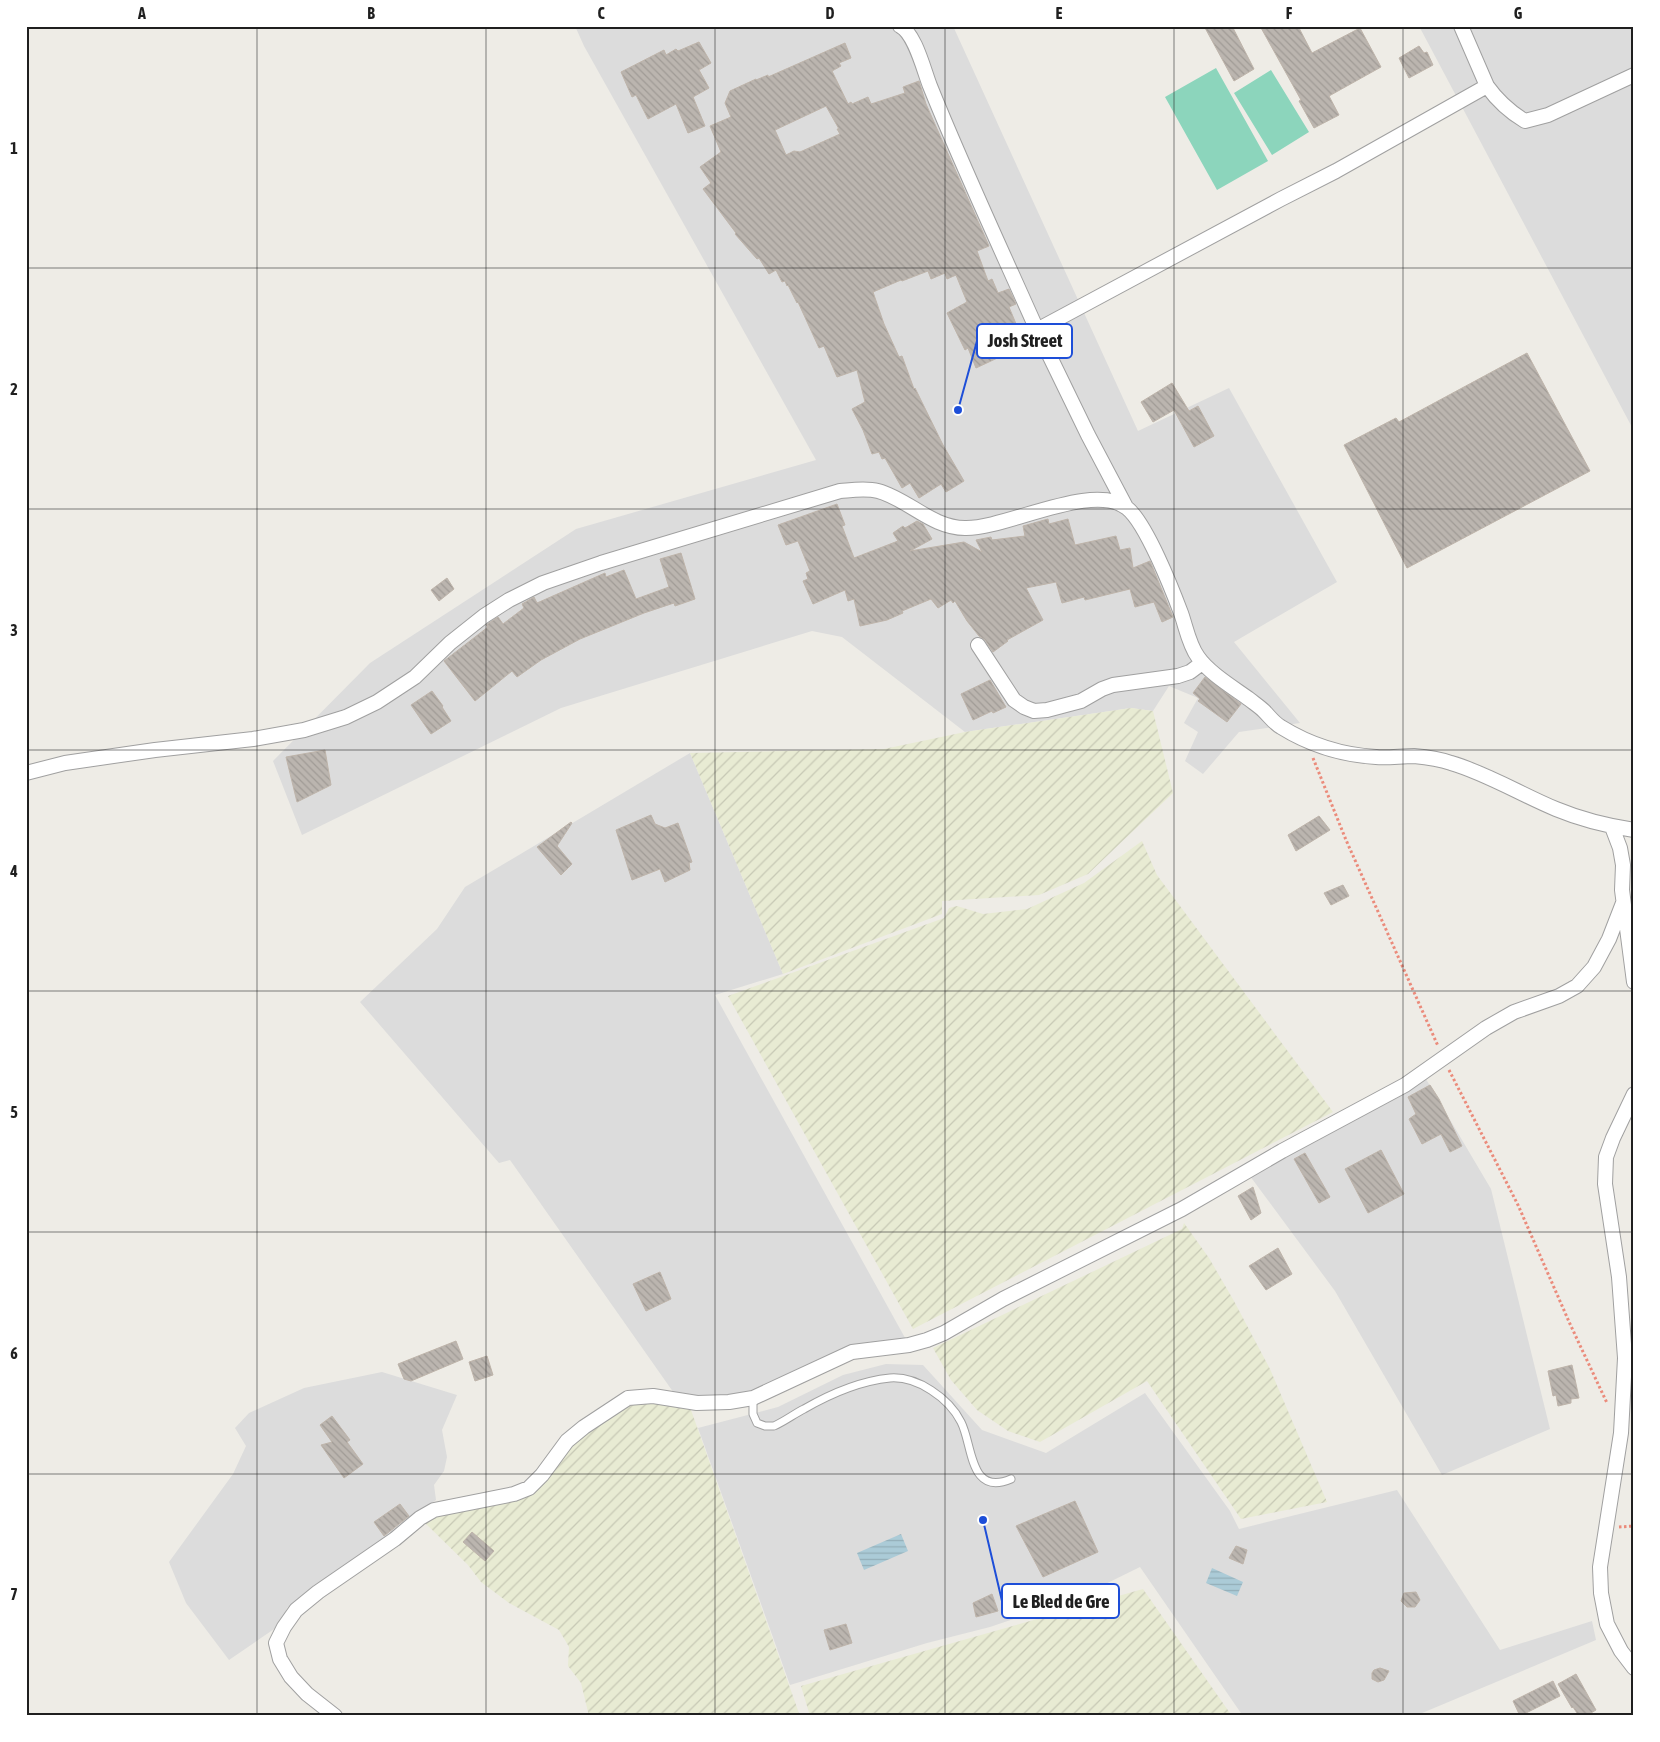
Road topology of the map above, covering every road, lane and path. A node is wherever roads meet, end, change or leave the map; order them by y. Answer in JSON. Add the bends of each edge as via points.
{"nodes":[{"id":1,"x":900,"y":26,"type":"edge"},
{"id":2,"x":1461,"y":26,"type":"edge"},
{"id":3,"x":1634,"y":75,"type":"edge"},
{"id":4,"x":1487,"y":86,"type":"junction"},
{"id":5,"x":1037,"y":330,"type":"junction"},
{"id":6,"x":1126,"y":507,"type":"junction"},
{"id":7,"x":978,"y":645,"type":"dead end"},
{"id":8,"x":1202,"y":663,"type":"junction"},
{"id":9,"x":1307,"y":741,"type":"junction"},
{"id":10,"x":26,"y":773,"type":"edge"},
{"id":11,"x":1612,"y":827,"type":"junction"},
{"id":12,"x":1634,"y":830,"type":"edge"},
{"id":13,"x":1624,"y":903,"type":"junction"},
{"id":14,"x":1634,"y":982,"type":"edge"},
{"id":15,"x":1443,"y":1059,"type":"junction"},
{"id":16,"x":1634,"y":1094,"type":"edge"},
{"id":17,"x":753,"y":1398,"type":"junction"},
{"id":18,"x":1609,"y":1408,"type":"dead end"},
{"id":19,"x":1011,"y":1478,"type":"dead end"},
{"id":20,"x":1634,"y":1668,"type":"edge"},
{"id":21,"x":334,"y":1716,"type":"edge"}],
"edges":[{"from":1,"to":5,"type":"street","via":[[919,54],[946,124]]},
{"from":2,"to":4,"type":"street"},
{"from":3,"to":4,"type":"street","via":[[1548,115],[1525,121],[1494,97]]},
{"from":4,"to":5,"type":"street","via":[[1336,171]]},
{"from":5,"to":6,"type":"street"},
{"from":6,"to":8,"type":"street","via":[[1146,535]]},
{"from":6,"to":10,"type":"street","via":[[1110,500],[1089,500],[966,528],[927,516],[876,490],[840,491],[543,583],[484,616],[415,677],[378,702],[346,717],[304,730],[253,739],[65,763]]},
{"from":7,"to":8,"type":"street","via":[[1014,700],[1034,711],[1081,702],[1113,685],[1178,676]]},
{"from":8,"to":9,"type":"street","via":[[1262,708],[1281,727]]},
{"from":9,"to":11,"type":"street","via":[[1356,755],[1379,758],[1416,756],[1451,763],[1558,810]]},
{"from":9,"to":15,"type":"path","via":[[1346,840]]},
{"from":11,"to":12,"type":"street"},
{"from":11,"to":13,"type":"street","via":[[1623,865]]},
{"from":13,"to":14,"type":"street"},
{"from":13,"to":15,"type":"street","via":[[1594,967],[1578,986],[1514,1012]]},
{"from":15,"to":17,"type":"street","via":[[1405,1086],[1182,1209],[1003,1299],[944,1333],[909,1345],[852,1352]]},
{"from":15,"to":18,"type":"path","via":[[1518,1204]]},
{"from":16,"to":20,"type":"street","via":[[1606,1158],[1605,1184],[1619,1276],[1625,1358],[1621,1433],[1600,1567],[1607,1624]]},
{"from":17,"to":19,"type":"lane","via":[[753,1414],[757,1423],[774,1426],[827,1397],[860,1384],[891,1378],[912,1380],[932,1390],[954,1412],[965,1432],[973,1465],[980,1476],[991,1482]]},
{"from":17,"to":21,"type":"street","via":[[713,1403],[653,1396],[628,1398],[567,1441],[529,1488],[434,1510],[318,1592],[296,1610],[276,1643],[280,1659],[291,1677]]}]}
